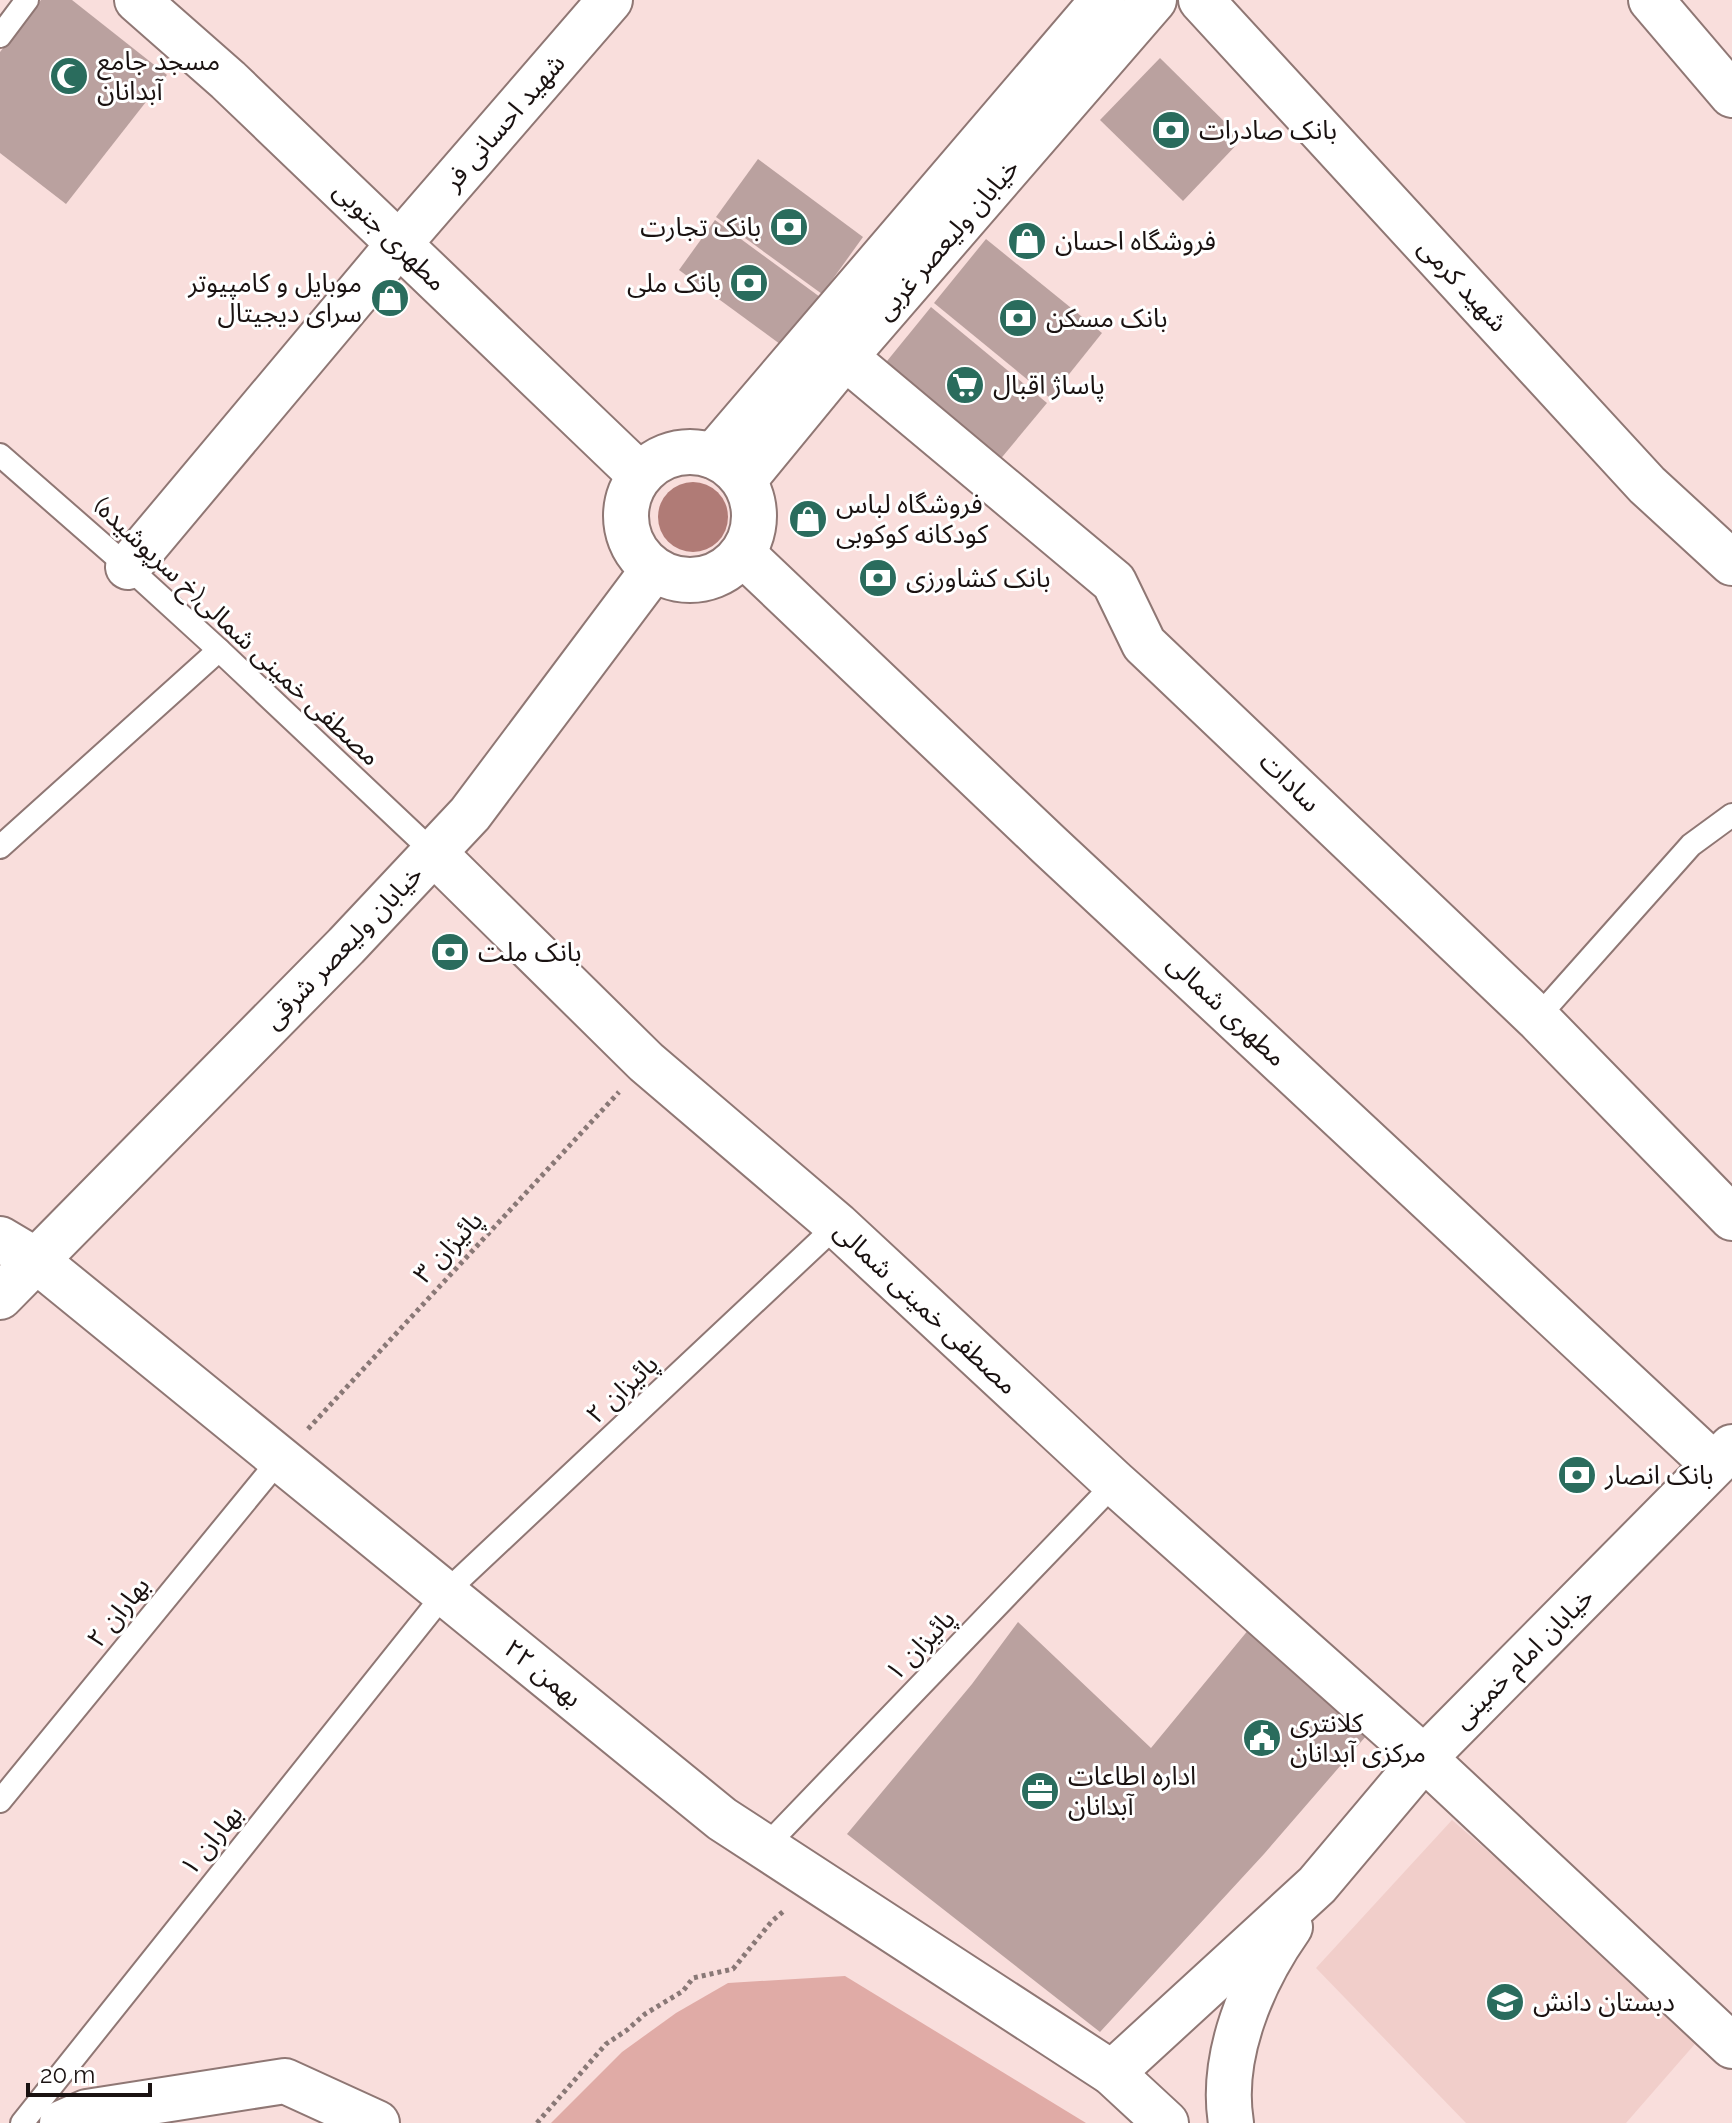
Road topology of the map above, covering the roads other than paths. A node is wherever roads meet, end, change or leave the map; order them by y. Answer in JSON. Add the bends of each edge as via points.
{"nodes":[{"id":1,"x":27,"y":0,"type":"edge"},
{"id":2,"x":137,"y":0,"type":"edge"},
{"id":3,"x":610,"y":0,"type":"edge"},
{"id":4,"x":1103,"y":0,"type":"edge"},
{"id":5,"x":1154,"y":0,"type":"edge"},
{"id":6,"x":1201,"y":0,"type":"edge"},
{"id":7,"x":1651,"y":0,"type":"edge"},
{"id":8,"x":0,"y":36,"type":"edge"},
{"id":9,"x":1732,"y":95,"type":"edge"},
{"id":10,"x":398,"y":245,"type":"junction"},
{"id":11,"x":845,"y":357,"type":"junction"},
{"id":12,"x":0,"y":455,"type":"edge"},
{"id":13,"x":728,"y":468,"type":"junction"},
{"id":14,"x":640,"y":475,"type":"junction"},
{"id":15,"x":743,"y":554,"type":"junction"},
{"id":16,"x":1732,"y":563,"type":"edge"},
{"id":17,"x":128,"y":567,"type":"junction"},
{"id":18,"x":653,"y":570,"type":"junction"},
{"id":19,"x":219,"y":650,"type":"junction"},
{"id":20,"x":1732,"y":815,"type":"edge"},
{"id":21,"x":0,"y":847,"type":"edge"},
{"id":22,"x":433,"y":852,"type":"junction"},
{"id":23,"x":1537,"y":1018,"type":"junction"},
{"id":24,"x":1732,"y":1218,"type":"edge"},
{"id":25,"x":837,"y":1225,"type":"junction"},
{"id":26,"x":0,"y":1239,"type":"edge"},
{"id":27,"x":37,"y":1261,"type":"junction"},
{"id":28,"x":0,"y":1297,"type":"edge"},
{"id":29,"x":1723,"y":1456,"type":"edge"},
{"id":30,"x":280,"y":1459,"type":"junction"},
{"id":31,"x":1115,"y":1483,"type":"junction"},
{"id":32,"x":445,"y":1593,"type":"junction"},
{"id":33,"x":1424,"y":1758,"type":"junction"},
{"id":34,"x":0,"y":1801,"type":"edge"},
{"id":35,"x":766,"y":1846,"type":"junction"},
{"id":36,"x":1317,"y":1885,"type":"junction"},
{"id":37,"x":1732,"y":2046,"type":"edge"},
{"id":38,"x":1112,"y":2073,"type":"junction"},
{"id":39,"x":22,"y":2123,"type":"edge"},
{"id":40,"x":62,"y":2123,"type":"edge"},
{"id":41,"x":377,"y":2123,"type":"edge"},
{"id":42,"x":1166,"y":2123,"type":"edge"},
{"id":43,"x":1231,"y":2123,"type":"edge"}],
"edges":[{"from":1,"to":8,"type":"lane"},
{"from":2,"to":10,"type":"main road","name":"مطهری جنوبی"},
{"from":3,"to":10,"type":"main road","name":"شهید احسانی فر"},
{"from":4,"to":13,"type":"main road"},
{"from":5,"to":11,"type":"main road","name":"خیابان ولیعصر غربی"},
{"from":6,"to":16,"type":"main road","name":"شهید کرمی","via":[[1647,485]]},
{"from":7,"to":9,"type":"main road"},
{"from":10,"to":14,"type":"main road","name":"مطهری جنوبی"},
{"from":10,"to":17,"type":"main road","name":"شهید احسانی فر"},
{"from":11,"to":13,"type":"main road","name":"خیابان ولیعصر غربی"},
{"from":11,"to":23,"type":"main road","name":"سادات","via":[[1114,582],[1144,644]]},
{"from":12,"to":17,"type":"lane","name":"مصطفی خمینی شمالی(خ سرپوشیده)"},
{"from":13,"to":14,"type":"main road","via":[[694,451],[673,454]]},
{"from":13,"to":15,"type":"main road","via":[[752,498],[752,537]]},
{"from":14,"to":18,"type":"main road","via":[[625,515],[628,536]]},
{"from":15,"to":18,"type":"main road","via":[[729,569],[701,580],[671,578]]},
{"from":15,"to":29,"type":"main road","name":"مطهری شمالی","via":[[1049,845]]},
{"from":17,"to":19,"type":"lane","name":"مصطفی خمینی شمالی(خ سرپوشیده)"},
{"from":18,"to":22,"type":"main road","name":"خیابان ولیعصر شرقی","via":[[470,814]]},
{"from":19,"to":21,"type":"lane"},
{"from":19,"to":22,"type":"lane","name":"مصطفی خمینی شمالی(خ سرپوشیده)"},
{"from":20,"to":23,"type":"lane","via":[[1691,845]]},
{"from":22,"to":25,"type":"main road","name":"مصطفی خمینی شمالی","via":[[646,1062]]},
{"from":22,"to":27,"type":"main road","name":"خیابان ولیعصر شرقی"},
{"from":23,"to":24,"type":"main road","name":"سادات"},
{"from":25,"to":31,"type":"main road","name":"مصطفی خمینی شمالی"},
{"from":25,"to":32,"type":"lane","name":"پائیزان ۲"},
{"from":26,"to":27,"type":"main road","name":"۲۲ بهمن"},
{"from":27,"to":28,"type":"main road","name":"خیابان ولیعصر شرقی"},
{"from":27,"to":30,"type":"main road","name":"۲۲ بهمن"},
{"from":29,"to":33,"type":"main road","name":"خیابان امام خمینی"},
{"from":30,"to":32,"type":"main road","name":"۲۲ بهمن"},
{"from":30,"to":34,"type":"lane","name":"بهاران ۲"},
{"from":31,"to":33,"type":"main road","name":"مصطفی خمینی شمالی"},
{"from":31,"to":35,"type":"lane","name":"پائیزان ۱"},
{"from":32,"to":35,"type":"main road","name":"۲۲ بهمن","via":[[722,1819]]},
{"from":32,"to":39,"type":"lane","name":"بهاران ۱"},
{"from":33,"to":36,"type":"main road","name":"خیابان امام خمینی"},
{"from":33,"to":37,"type":"main road","name":"مصطفی خمینی شمالی"},
{"from":35,"to":38,"type":"main road","name":"۲۲ بهمن"},
{"from":36,"to":38,"type":"main road","name":"خیابان امام خمینی"},
{"from":36,"to":43,"type":"main road","via":[[1277,1946],[1238,2033],[1229,2076]]},
{"from":38,"to":42,"type":"main road","name":"۲۲ بهمن"},
{"from":40,"to":41,"type":"main road","via":[[87,2112],[285,2081]]}]}
